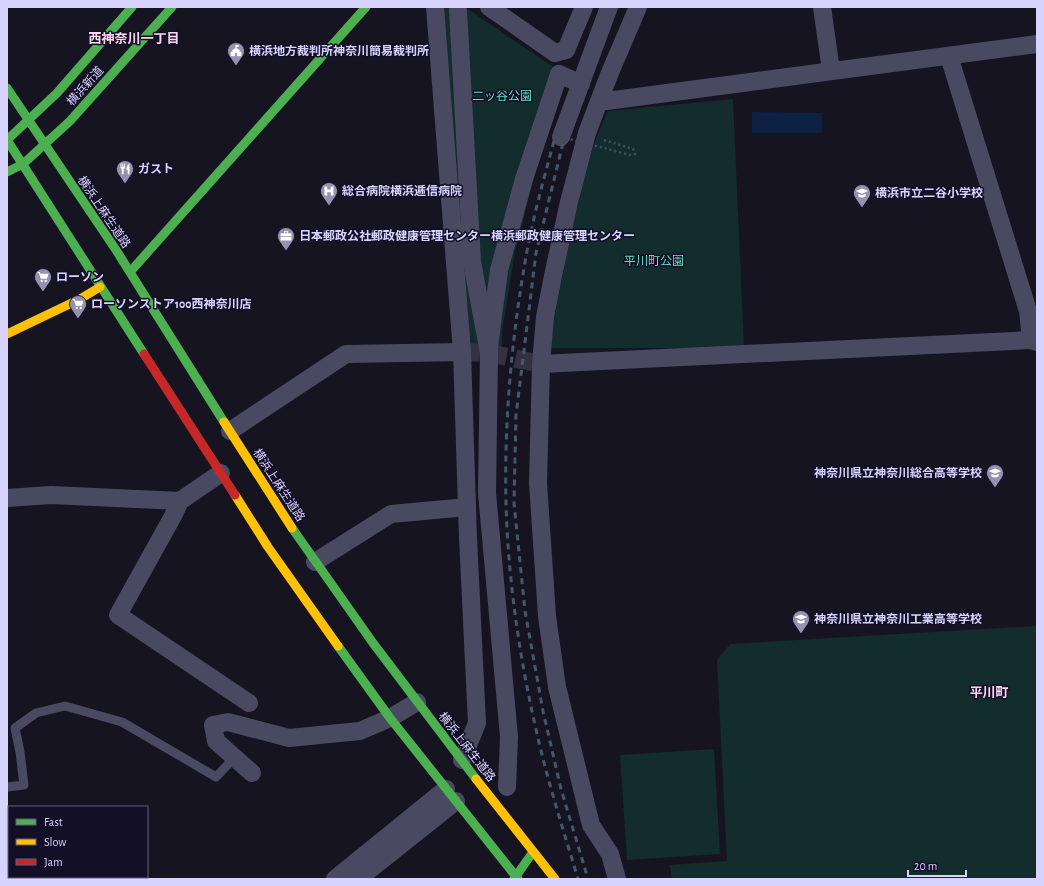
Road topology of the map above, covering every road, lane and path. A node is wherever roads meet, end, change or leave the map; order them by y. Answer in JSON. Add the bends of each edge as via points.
{"nodes":[{"id":1,"x":132,"y":7,"type":"edge"},
{"id":2,"x":172,"y":7,"type":"edge"},
{"id":3,"x":366,"y":7,"type":"edge"},
{"id":4,"x":436,"y":7,"type":"edge"},
{"id":5,"x":490,"y":7,"type":"edge"},
{"id":6,"x":584,"y":7,"type":"edge"},
{"id":7,"x":609,"y":7,"type":"edge"},
{"id":8,"x":638,"y":7,"type":"edge"},
{"id":9,"x":822,"y":7,"type":"edge"},
{"id":10,"x":458,"y":10,"type":"dead end"},
{"id":11,"x":1037,"y":44,"type":"edge"},
{"id":12,"x":949,"y":56,"type":"junction"},
{"id":13,"x":831,"y":71,"type":"junction"},
{"id":14,"x":581,"y":84,"type":"junction"},
{"id":15,"x":7,"y":88,"type":"edge"},
{"id":16,"x":599,"y":102,"type":"junction"},
{"id":17,"x":29,"y":122,"type":"junction"},
{"id":18,"x":561,"y":137,"type":"joint"},
{"id":19,"x":601,"y":139,"type":"dead end"},
{"id":20,"x":7,"y":140,"type":"edge"},
{"id":21,"x":44,"y":146,"type":"junction"},
{"id":22,"x":23,"y":164,"type":"junction"},
{"id":23,"x":7,"y":172,"type":"edge"},
{"id":24,"x":130,"y":272,"type":"junction"},
{"id":25,"x":100,"y":287,"type":"junction"},
{"id":26,"x":7,"y":334,"type":"edge"},
{"id":27,"x":1034,"y":341,"type":"edge"},
{"id":28,"x":462,"y":352,"type":"junction"},
{"id":29,"x":489,"y":353,"type":"junction"},
{"id":30,"x":541,"y":364,"type":"junction"},
{"id":31,"x":230,"y":432,"type":"junction"},
{"id":32,"x":221,"y":473,"type":"junction"},
{"id":33,"x":7,"y":498,"type":"edge"},
{"id":34,"x":180,"y":501,"type":"junction"},
{"id":35,"x":467,"y":507,"type":"junction"},
{"id":36,"x":315,"y":562,"type":"junction"},
{"id":37,"x":417,"y":702,"type":"junction"},
{"id":38,"x":249,"y":703,"type":"dead end"},
{"id":39,"x":390,"y":718,"type":"junction"},
{"id":40,"x":235,"y":758,"type":"junction"},
{"id":41,"x":462,"y":760,"type":"junction"},
{"id":42,"x":252,"y":773,"type":"dead end"},
{"id":43,"x":7,"y":787,"type":"edge"},
{"id":44,"x":507,"y":787,"type":"dead end"},
{"id":45,"x":451,"y":795,"type":"junction"},
{"id":46,"x":533,"y":852,"type":"junction"},
{"id":47,"x":516,"y":878,"type":"edge"},
{"id":48,"x":335,"y":879,"type":"edge"},
{"id":49,"x":358,"y":879,"type":"edge"},
{"id":50,"x":555,"y":879,"type":"edge"},
{"id":51,"x":617,"y":879,"type":"edge"}],
"edges":[{"from":1,"to":17,"type":"main road","name":"横浜新道"},
{"from":2,"to":21,"type":"main road","name":"横浜新道","via":[[70,121]]},
{"from":3,"to":24,"type":"main road"},
{"from":4,"to":28,"type":"street"},
{"from":5,"to":6,"type":"street","via":[[555,53],[566,50]]},
{"from":7,"to":14,"type":"street"},
{"from":8,"to":16,"type":"street"},
{"from":9,"to":13,"type":"street"},
{"from":10,"to":29,"type":"street","bridge":true,"via":[[472,262]]},
{"from":11,"to":12,"type":"street"},
{"from":12,"to":13,"type":"street"},
{"from":12,"to":27,"type":"street","via":[[1028,311]]},
{"from":13,"to":16,"type":"street"},
{"from":14,"to":18,"type":"street"},
{"from":14,"to":29,"type":"street","bridge":true,"via":[[559,74],[524,179],[499,270]]},
{"from":15,"to":17,"type":"main road","name":"横浜上麻生道路"},
{"from":16,"to":30,"type":"street","via":[[587,133],[569,202],[545,317]]},
{"from":17,"to":20,"type":"main road","name":"横浜新道"},
{"from":17,"to":21,"type":"main road","name":"横浜上麻生道路"},
{"from":18,"to":19,"type":"path","bridge":true,"via":[[630,155],[635,154],[633,149]]},
{"from":20,"to":22,"type":"main road"},
{"from":21,"to":22,"type":"main road","name":"横浜新道"},
{"from":21,"to":24,"type":"main road","name":"横浜上麻生道路"},
{"from":22,"to":23,"type":"main road","name":"横浜新道"},
{"from":22,"to":25,"type":"main road"},
{"from":24,"to":31,"type":"main road","name":"横浜上麻生道路"},
{"from":25,"to":26,"type":"main road"},
{"from":25,"to":32,"type":"main road"},
{"from":27,"to":30,"type":"street"},
{"from":28,"to":31,"type":"street","via":[[346,354]]},
{"from":28,"to":35,"type":"street"},
{"from":29,"to":44,"type":"street","bridge":true,"via":[[486,493],[509,737]]},
{"from":30,"to":51,"type":"street","via":[[538,483],[547,616],[557,687],[591,825],[610,854]]},
{"from":31,"to":36,"type":"main road","name":"横浜上麻生道路"},
{"from":32,"to":34,"type":"street"},
{"from":32,"to":39,"type":"main road","via":[[268,547]]},
{"from":33,"to":34,"type":"street","via":[[51,495]]},
{"from":34,"to":38,"type":"street","via":[[118,615]]},
{"from":35,"to":36,"type":"street","via":[[391,514]]},
{"from":35,"to":41,"type":"street","via":[[477,723]]},
{"from":36,"to":37,"type":"main road","name":"横浜上麻生道路"},
{"from":37,"to":39,"type":"street"},
{"from":37,"to":41,"type":"main road","name":"横浜上麻生道路"},
{"from":39,"to":40,"type":"street","via":[[360,731],[289,738],[228,722],[213,725],[216,741]]},
{"from":39,"to":45,"type":"main road"},
{"from":40,"to":42,"type":"street"},
{"from":40,"to":43,"type":"lane","via":[[216,777],[122,722],[65,706],[36,712],[15,728],[24,785]]},
{"from":41,"to":46,"type":"main road","name":"横浜上麻生道路"},
{"from":45,"to":47,"type":"main road"},
{"from":45,"to":48,"type":"street"},
{"from":45,"to":49,"type":"street"},
{"from":46,"to":47,"type":"main road"},
{"from":46,"to":50,"type":"main road","name":"横浜上麻生道路"}]}
